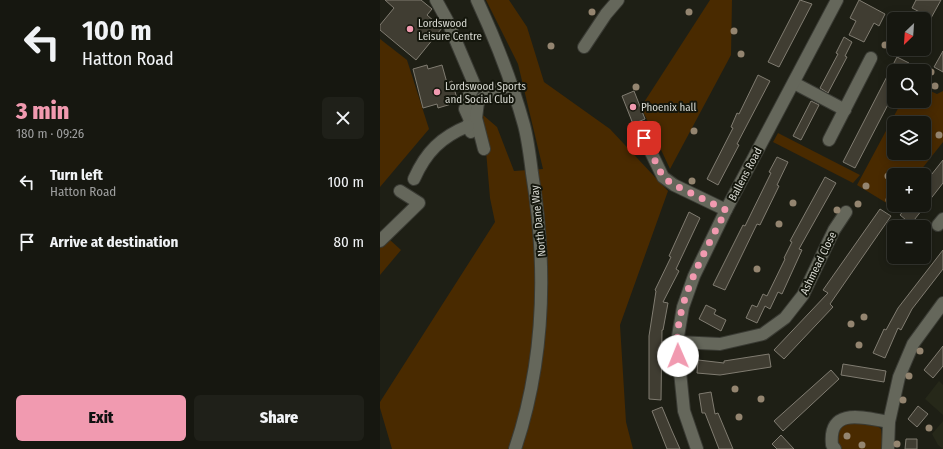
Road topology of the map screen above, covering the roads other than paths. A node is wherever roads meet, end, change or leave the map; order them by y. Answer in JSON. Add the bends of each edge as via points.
{"nodes":[{"id":1,"x":436,"y":0,"type":"edge"},
{"id":2,"x":477,"y":0,"type":"edge"},
{"id":3,"x":618,"y":0,"type":"edge"},
{"id":4,"x":837,"y":0,"type":"edge"},
{"id":5,"x":584,"y":47,"type":"dead end"},
{"id":6,"x":871,"y":58,"type":"dead end"},
{"id":7,"x":794,"y":83,"type":"junction"},
{"id":8,"x":512,"y":85,"type":"junction"},
{"id":9,"x":475,"y":86,"type":"junction"},
{"id":10,"x":491,"y":92,"type":"junction"},
{"id":11,"x":844,"y":110,"type":"junction"},
{"id":12,"x":644,"y":138,"type":"dead end"},
{"id":13,"x":829,"y":140,"type":"dead end"},
{"id":14,"x":484,"y":149,"type":"dead end"},
{"id":15,"x":414,"y":180,"type":"dead end"},
{"id":16,"x":400,"y":191,"type":"dead end"},
{"id":17,"x":726,"y":210,"type":"junction"},
{"id":18,"x":846,"y":212,"type":"dead end"},
{"id":19,"x":380,"y":241,"type":"edge"},
{"id":20,"x":943,"y":303,"type":"edge"},
{"id":21,"x":677,"y":342,"type":"junction"},
{"id":22,"x":889,"y":422,"type":"junction"},
{"id":23,"x":515,"y":449,"type":"edge"},
{"id":24,"x":697,"y":449,"type":"edge"},
{"id":25,"x":835,"y":449,"type":"edge"},
{"id":26,"x":888,"y":449,"type":"edge"}],
"edges":[{"from":1,"to":9,"type":"street"},
{"from":2,"to":8,"type":"street","name":"North Dane Way"},
{"from":3,"to":5,"type":"street"},
{"from":4,"to":7,"type":"street","name":"Ballens Road"},
{"from":6,"to":11,"type":"street"},
{"from":7,"to":11,"type":"street"},
{"from":7,"to":17,"type":"street","name":"Ballens Road"},
{"from":8,"to":10,"type":"street"},
{"from":8,"to":23,"type":"street","name":"North Dane Way","via":[[525,127],[539,214],[542,254],[540,326],[529,400]]},
{"from":9,"to":10,"type":"street"},
{"from":9,"to":15,"type":"street","via":[[465,109],[470,120],[470,129],[455,131],[432,148]]},
{"from":10,"to":14,"type":"street","via":[[478,102],[476,107],[476,118]]},
{"from":11,"to":13,"type":"street"},
{"from":12,"to":17,"type":"street","via":[[663,177]]},
{"from":16,"to":19,"type":"street","via":[[419,203]]},
{"from":17,"to":21,"type":"street","name":"Ballens Road","via":[[694,276],[683,307]]},
{"from":18,"to":21,"type":"street","name":"Ashmead Close","via":[[834,230],[803,295],[785,318],[763,334],[720,344]]},
{"from":20,"to":22,"type":"street","via":[[913,344],[900,377]]},
{"from":21,"to":24,"type":"street","name":"Ballens Road","via":[[684,411]]},
{"from":22,"to":25,"type":"street","via":[[858,417],[842,419],[834,426],[832,432],[832,445]]},
{"from":22,"to":26,"type":"street"}]}
